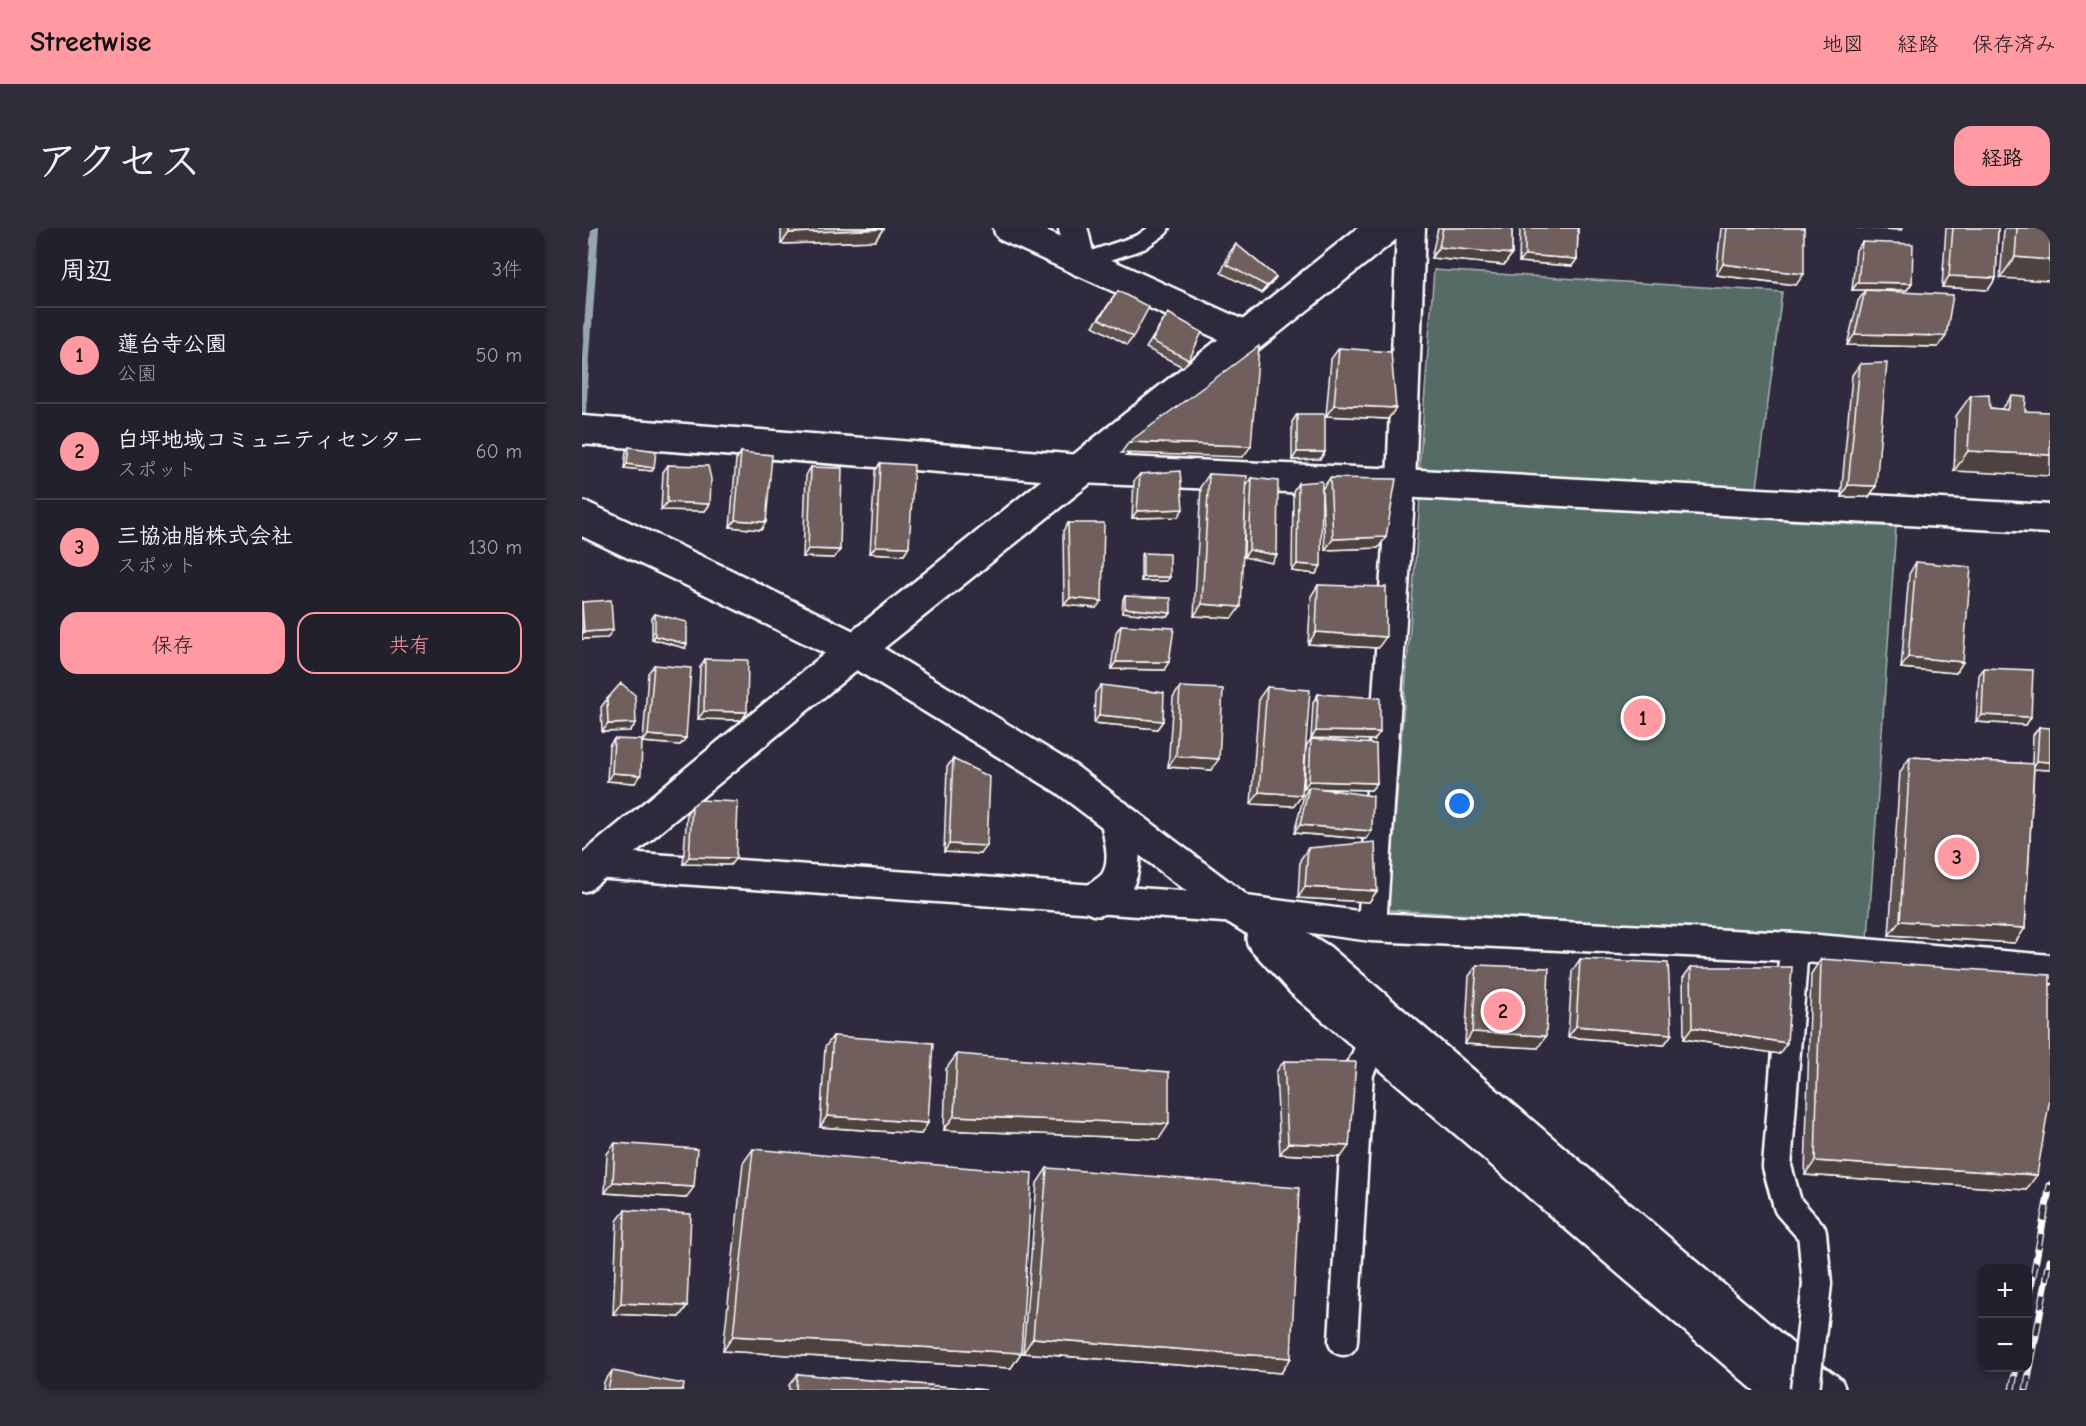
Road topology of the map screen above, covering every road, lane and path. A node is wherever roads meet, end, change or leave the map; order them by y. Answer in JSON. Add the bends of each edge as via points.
{"nodes":[{"id":1,"x":1008,"y":228,"type":"edge"},
{"id":2,"x":1073,"y":228,"type":"edge"},
{"id":3,"x":1161,"y":228,"type":"edge"},
{"id":4,"x":1384,"y":228,"type":"edge"},
{"id":5,"x":1411,"y":228,"type":"edge"},
{"id":6,"x":1081,"y":262,"type":"junction"},
{"id":7,"x":1247,"y":337,"type":"junction"},
{"id":8,"x":582,"y":430,"type":"edge"},
{"id":9,"x":1079,"y":469,"type":"junction"},
{"id":10,"x":1401,"y":483,"type":"junction"},
{"id":11,"x":582,"y":518,"type":"edge"},
{"id":12,"x":2050,"y":519,"type":"edge"},
{"id":13,"x":855,"y":650,"type":"junction"},
{"id":14,"x":1116,"y":816,"type":"junction"},
{"id":15,"x":588,"y":869,"type":"edge"},
{"id":16,"x":1097,"y":899,"type":"junction"},
{"id":17,"x":1238,"y":909,"type":"junction"},
{"id":18,"x":1372,"y":927,"type":"junction"},
{"id":19,"x":1794,"y":947,"type":"junction"},
{"id":20,"x":2050,"y":969,"type":"edge"},
{"id":21,"x":1373,"y":1042,"type":"junction"},
{"id":22,"x":1343,"y":1341,"type":"dead end"},
{"id":23,"x":1779,"y":1390,"type":"edge"},
{"id":24,"x":1805,"y":1390,"type":"edge"},
{"id":25,"x":1828,"y":1390,"type":"edge"}],
"edges":[{"from":1,"to":6,"type":"street"},
{"from":2,"to":6,"type":"street"},
{"from":3,"to":6,"type":"lane","via":[[1141,242]]},
{"from":4,"to":7,"type":"street"},
{"from":5,"to":10,"type":"street"},
{"from":6,"to":7,"type":"street"},
{"from":7,"to":9,"type":"street"},
{"from":8,"to":9,"type":"street"},
{"from":9,"to":10,"type":"street"},
{"from":9,"to":13,"type":"street"},
{"from":10,"to":12,"type":"street"},
{"from":10,"to":18,"type":"street"},
{"from":11,"to":13,"type":"street"},
{"from":13,"to":14,"type":"street","via":[[1066,779]]},
{"from":13,"to":15,"type":"street"},
{"from":14,"to":16,"type":"street","via":[[1122,865],[1116,884]]},
{"from":14,"to":17,"type":"street"},
{"from":15,"to":16,"type":"street"},
{"from":16,"to":17,"type":"street"},
{"from":17,"to":18,"type":"street"},
{"from":17,"to":21,"type":"street","via":[[1302,981]]},
{"from":17,"to":25,"type":"street","via":[[1320,960],[1781,1355]]},
{"from":18,"to":19,"type":"street"},
{"from":19,"to":20,"type":"street"},
{"from":19,"to":24,"type":"street","bridge":true,"via":[[1777,1167],[1788,1206],[1812,1233],[1817,1284]]},
{"from":21,"to":22,"type":"street","via":[[1359,1072]]},
{"from":21,"to":23,"type":"street"}]}
